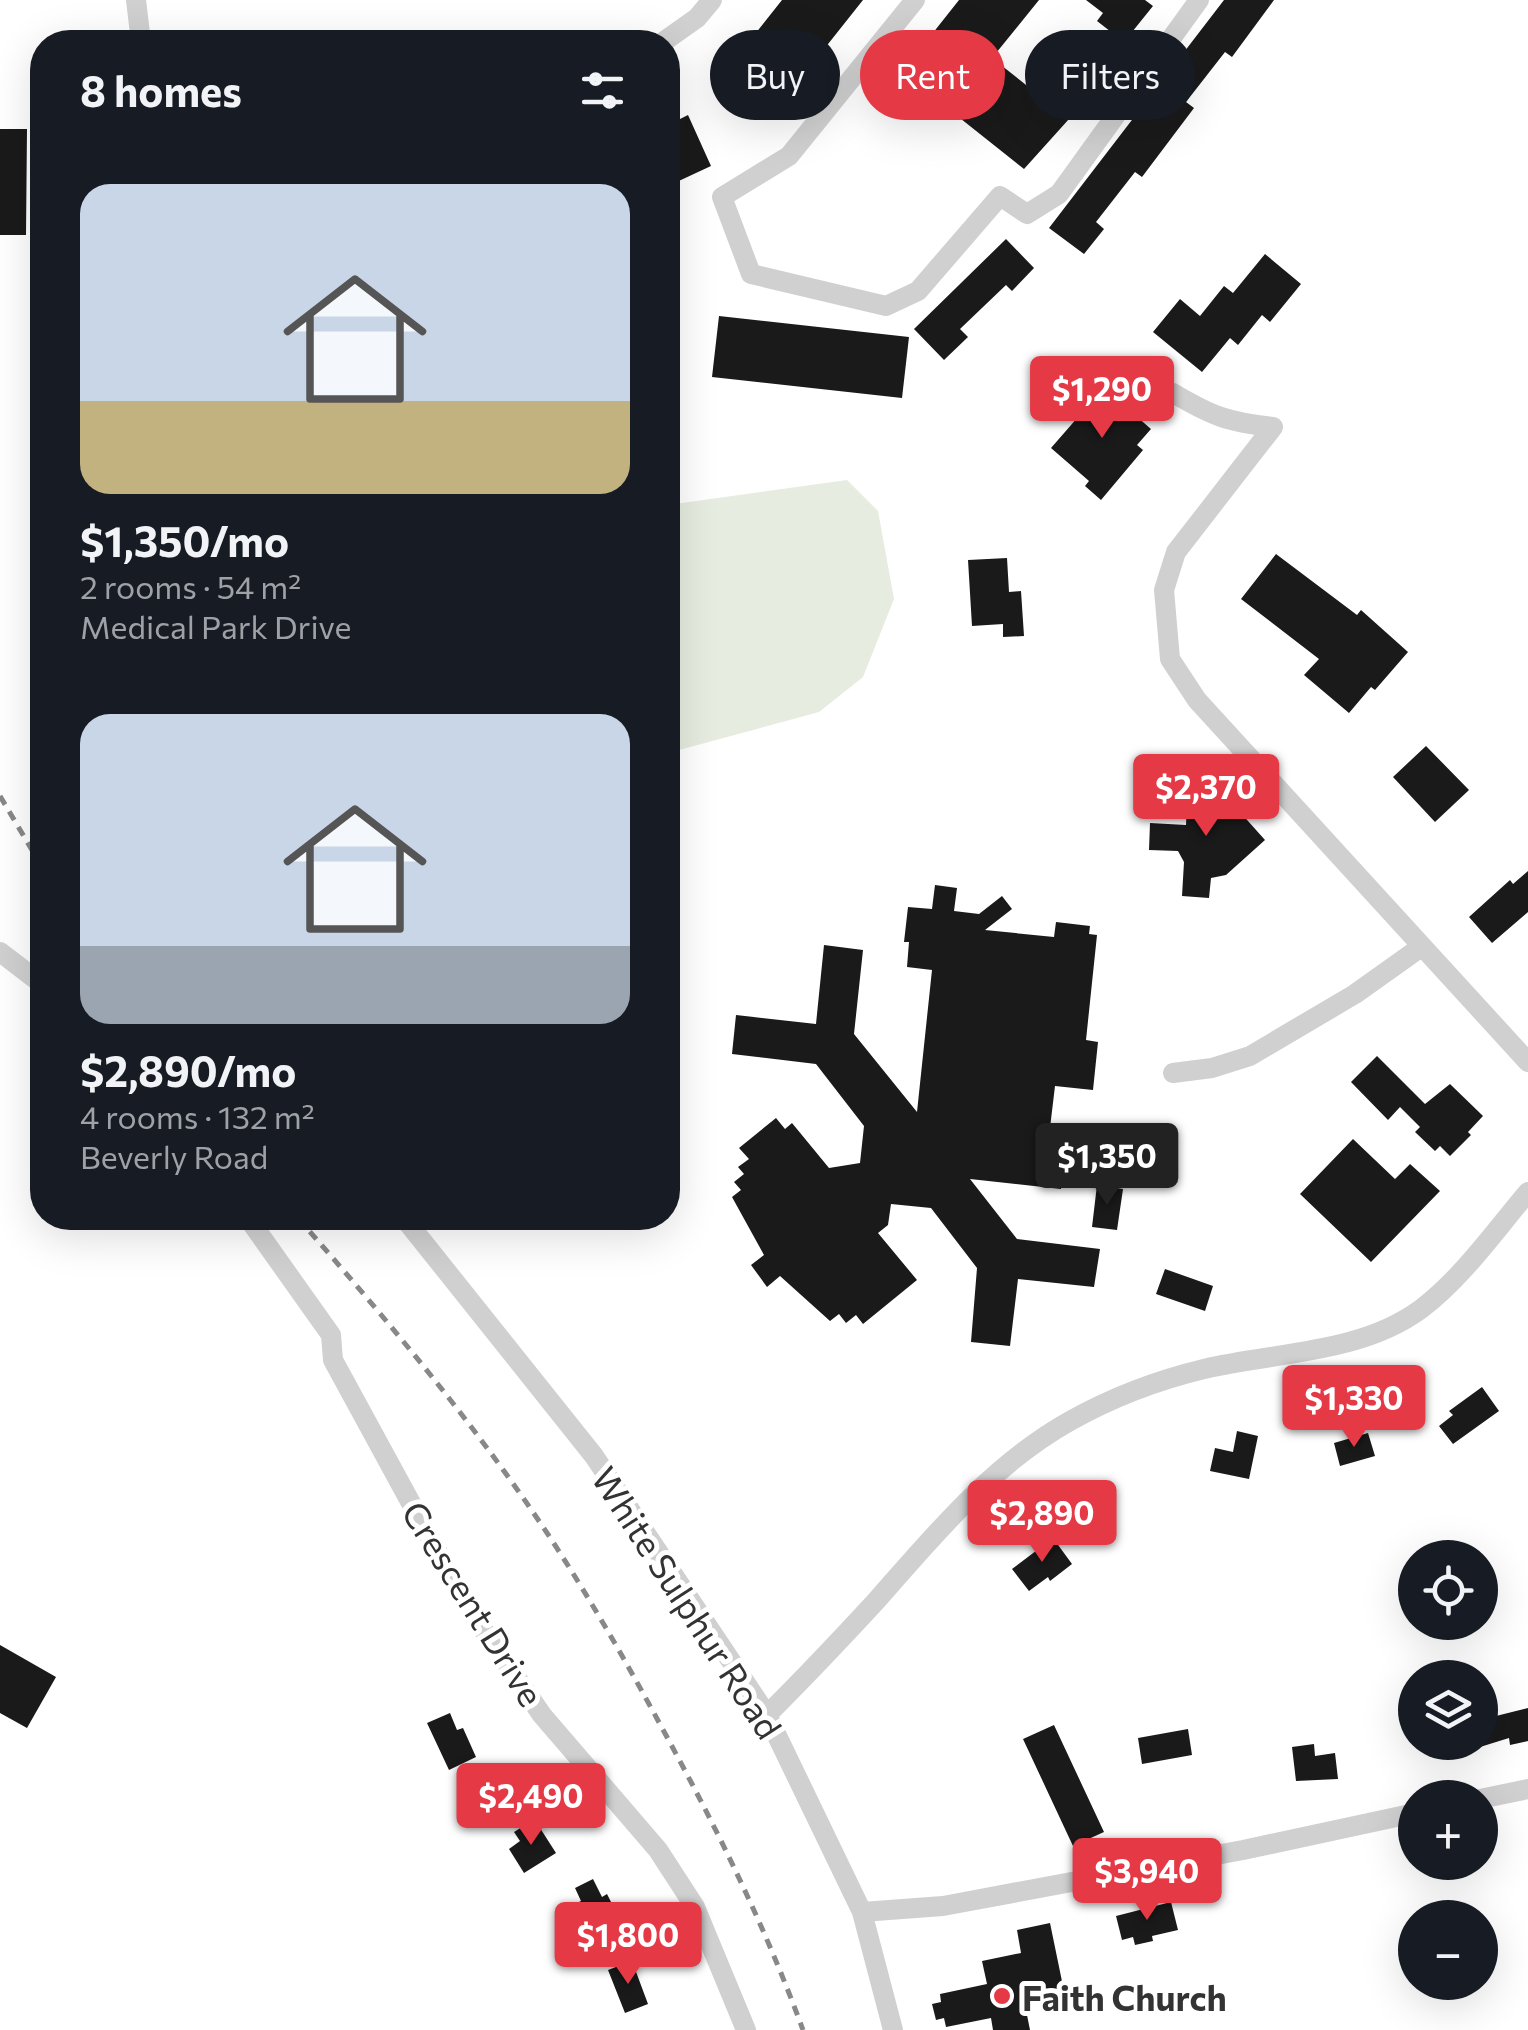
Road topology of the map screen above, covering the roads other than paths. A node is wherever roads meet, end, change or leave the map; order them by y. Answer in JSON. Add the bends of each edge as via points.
{"nodes":[{"id":1,"x":136,"y":0,"type":"edge"},
{"id":2,"x":712,"y":0,"type":"edge"},
{"id":3,"x":915,"y":0,"type":"edge"},
{"id":4,"x":1198,"y":0,"type":"edge"},
{"id":5,"x":140,"y":30,"type":"edge"},
{"id":6,"x":680,"y":30,"type":"edge"},
{"id":7,"x":1173,"y":393,"type":"dead end"},
{"id":8,"x":1421,"y":947,"type":"junction"},
{"id":9,"x":0,"y":952,"type":"edge"},
{"id":10,"x":30,"y":975,"type":"edge"},
{"id":11,"x":1528,"y":1062,"type":"edge"},
{"id":12,"x":1173,"y":1073,"type":"dead end"},
{"id":13,"x":1528,"y":1192,"type":"edge"},
{"id":14,"x":257,"y":1230,"type":"edge"},
{"id":15,"x":414,"y":1230,"type":"edge"},
{"id":16,"x":767,"y":1714,"type":"junction"},
{"id":17,"x":1528,"y":1789,"type":"edge"},
{"id":18,"x":1498,"y":1795,"type":"edge"},
{"id":19,"x":1398,"y":1817,"type":"edge"},
{"id":20,"x":862,"y":1912,"type":"junction"},
{"id":21,"x":746,"y":2030,"type":"edge"},
{"id":22,"x":893,"y":2030,"type":"edge"}],
"edges":[{"from":1,"to":5,"type":"street"},
{"from":2,"to":6,"type":"street"},
{"from":3,"to":4,"type":"street","via":[[788,156],[722,197],[751,274],[886,306],[918,291],[1000,196],[1027,214],[1058,194]]},
{"from":7,"to":8,"type":"street","via":[[1211,416],[1272,427],[1176,552],[1164,590],[1170,659],[1197,700]]},
{"from":8,"to":11,"type":"street"},
{"from":8,"to":12,"type":"street","via":[[1250,1056]]},
{"from":9,"to":10,"type":"street"},
{"from":13,"to":16,"type":"street","via":[[1451,1280],[1395,1324],[1319,1349],[1154,1385],[1029,1446],[945,1524]]},
{"from":14,"to":21,"type":"street","name":"Crescent Drive","via":[[331,1334],[333,1360],[466,1606],[542,1715],[658,1850],[695,1907]]},
{"from":15,"to":16,"type":"street","name":"White Sulphur Road","via":[[594,1456]]},
{"from":16,"to":20,"type":"street","name":"White Sulphur Road"},
{"from":17,"to":18,"type":"street"},
{"from":19,"to":20,"type":"street","via":[[943,1906]]},
{"from":20,"to":22,"type":"street","name":"White Sulphur Road"}]}
